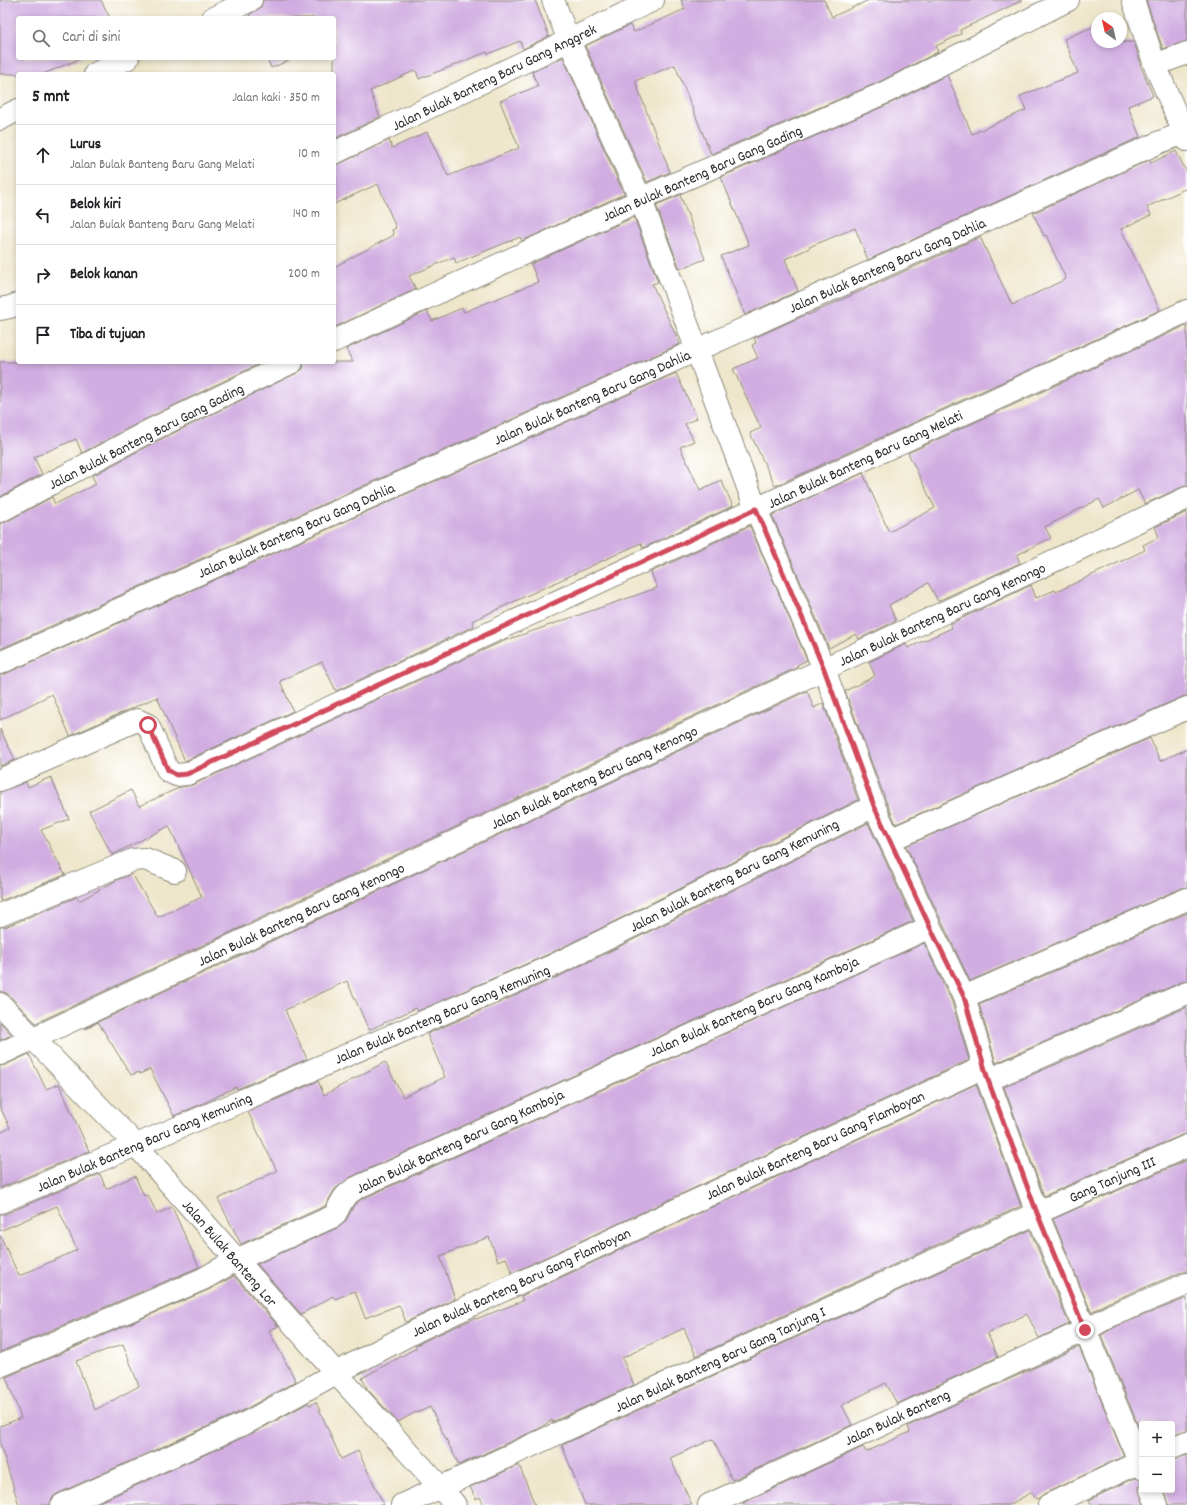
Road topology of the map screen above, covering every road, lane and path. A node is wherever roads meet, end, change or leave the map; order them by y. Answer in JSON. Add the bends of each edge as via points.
{"nodes":[{"id":1,"x":251,"y":0,"type":"edge"},
{"id":2,"x":553,"y":0,"type":"edge"},
{"id":3,"x":654,"y":0,"type":"edge"},
{"id":4,"x":1068,"y":0,"type":"edge"},
{"id":5,"x":1133,"y":0,"type":"edge"},
{"id":6,"x":217,"y":16,"type":"edge"},
{"id":7,"x":569,"y":41,"type":"junction"},
{"id":8,"x":1187,"y":53,"type":"edge"},
{"id":9,"x":124,"y":60,"type":"edge"},
{"id":10,"x":1155,"y":65,"type":"junction"},
{"id":11,"x":98,"y":72,"type":"edge"},
{"id":12,"x":16,"y":111,"type":"edge"},
{"id":13,"x":0,"y":119,"type":"edge"},
{"id":14,"x":1185,"y":136,"type":"edge"},
{"id":15,"x":336,"y":152,"type":"edge"},
{"id":16,"x":641,"y":200,"type":"junction"},
{"id":17,"x":16,"y":305,"type":"edge"},
{"id":18,"x":0,"y":309,"type":"edge"},
{"id":19,"x":1187,"y":311,"type":"edge"},
{"id":20,"x":336,"y":340,"type":"edge"},
{"id":21,"x":698,"y":350,"type":"junction"},
{"id":22,"x":288,"y":364,"type":"edge"},
{"id":23,"x":1187,"y":498,"type":"edge"},
{"id":24,"x":756,"y":509,"type":"junction"},
{"id":25,"x":0,"y":511,"type":"edge"},
{"id":26,"x":0,"y":663,"type":"edge"},
{"id":27,"x":824,"y":669,"type":"junction"},
{"id":28,"x":1187,"y":708,"type":"edge"},
{"id":29,"x":0,"y":780,"type":"edge"},
{"id":30,"x":874,"y":806,"type":"junction"},
{"id":31,"x":890,"y":840,"type":"junction"},
{"id":32,"x":175,"y":871,"type":"dead end"},
{"id":33,"x":1187,"y":898,"type":"edge"},
{"id":34,"x":0,"y":915,"type":"edge"},
{"id":35,"x":930,"y":927,"type":"junction"},
{"id":36,"x":1187,"y":993,"type":"edge"},
{"id":37,"x":964,"y":997,"type":"junction"},
{"id":38,"x":0,"y":1004,"type":"edge"},
{"id":39,"x":33,"y":1040,"type":"junction"},
{"id":40,"x":0,"y":1054,"type":"edge"},
{"id":41,"x":986,"y":1073,"type":"junction"},
{"id":42,"x":136,"y":1145,"type":"junction"},
{"id":43,"x":1187,"y":1146,"type":"edge"},
{"id":44,"x":0,"y":1202,"type":"edge"},
{"id":45,"x":1037,"y":1213,"type":"junction"},
{"id":46,"x":236,"y":1260,"type":"junction"},
{"id":47,"x":1187,"y":1284,"type":"edge"},
{"id":48,"x":1089,"y":1328,"type":"junction"},
{"id":49,"x":0,"y":1366,"type":"edge"},
{"id":50,"x":336,"y":1373,"type":"junction"},
{"id":51,"x":1187,"y":1442,"type":"edge"},
{"id":52,"x":1175,"y":1447,"type":"edge"},
{"id":53,"x":1139,"y":1459,"type":"edge"},
{"id":54,"x":1139,"y":1465,"type":"edge"},
{"id":55,"x":441,"y":1488,"type":"junction"},
{"id":56,"x":1152,"y":1493,"type":"edge"},
{"id":57,"x":62,"y":1505,"type":"edge"},
{"id":58,"x":402,"y":1505,"type":"edge"},
{"id":59,"x":455,"y":1505,"type":"edge"},
{"id":60,"x":709,"y":1505,"type":"edge"},
{"id":61,"x":1049,"y":1505,"type":"edge"},
{"id":62,"x":1157,"y":1505,"type":"edge"}],
"edges":[{"from":1,"to":6,"type":"street"},
{"from":2,"to":7,"type":"street"},
{"from":3,"to":7,"type":"street","name":"Jalan Bulak Banteng Baru Gang Anggrek"},
{"from":4,"to":16,"type":"street","name":"Jalan Bulak Banteng Baru Gang Gading","via":[[884,93]]},
{"from":5,"to":10,"type":"street"},
{"from":7,"to":15,"type":"street","name":"Jalan Bulak Banteng Baru Gang Anggrek"},
{"from":7,"to":16,"type":"street"},
{"from":8,"to":10,"type":"street"},
{"from":9,"to":11,"type":"street"},
{"from":10,"to":14,"type":"street"},
{"from":12,"to":13,"type":"street"},
{"from":14,"to":21,"type":"street","name":"Jalan Bulak Banteng Baru Gang Dahlia","via":[[1153,145]]},
{"from":16,"to":20,"type":"street","name":"Jalan Bulak Banteng Baru Gang Gading"},
{"from":16,"to":21,"type":"street"},
{"from":17,"to":18,"type":"street"},
{"from":19,"to":24,"type":"street","name":"Jalan Bulak Banteng Baru Gang Melati"},
{"from":21,"to":24,"type":"street"},
{"from":21,"to":26,"type":"street","name":"Jalan Bulak Banteng Baru Gang Dahlia"},
{"from":22,"to":25,"type":"street","name":"Jalan Bulak Banteng Baru Gang Gading","via":[[149,431]]},
{"from":23,"to":27,"type":"street","name":"Jalan Bulak Banteng Baru Gang Kenongo"},
{"from":24,"to":27,"type":"street"},
{"from":24,"to":29,"type":"street","name":"Jalan Bulak Banteng Baru Gang Melati","via":[[187,774],[176,775],[168,770],[148,725],[136,720]]},
{"from":27,"to":30,"type":"street"},
{"from":27,"to":39,"type":"street","name":"Jalan Bulak Banteng Baru Gang Kenongo"},
{"from":28,"to":31,"type":"street"},
{"from":30,"to":31,"type":"street"},
{"from":30,"to":42,"type":"street","name":"Jalan Bulak Banteng Baru Gang Kemuning","via":[[554,965]]},
{"from":31,"to":35,"type":"street"},
{"from":32,"to":34,"type":"street","via":[[145,859],[133,860]]},
{"from":33,"to":37,"type":"street"},
{"from":35,"to":37,"type":"street"},
{"from":35,"to":46,"type":"street","name":"Jalan Bulak Banteng Baru Gang Kamboja","via":[[356,1188],[346,1194],[334,1216]]},
{"from":36,"to":41,"type":"street","name":"Jalan Bulak Banteng Baru Gang Flamboyan"},
{"from":37,"to":41,"type":"street"},
{"from":38,"to":39,"type":"street","name":"Jalan Bulak Banteng Lor"},
{"from":39,"to":40,"type":"street","name":"Jalan Bulak Banteng Baru Gang Kenongo"},
{"from":39,"to":42,"type":"street","name":"Jalan Bulak Banteng Lor"},
{"from":41,"to":45,"type":"street"},
{"from":41,"to":50,"type":"street","name":"Jalan Bulak Banteng Baru Gang Flamboyan","via":[[420,1329]]},
{"from":42,"to":44,"type":"street","name":"Jalan Bulak Banteng Baru Gang Kemuning"},
{"from":42,"to":46,"type":"street","name":"Jalan Bulak Banteng Lor"},
{"from":43,"to":45,"type":"street","name":"Gang Tanjung III"},
{"from":45,"to":48,"type":"street"},
{"from":45,"to":55,"type":"street","name":"Jalan Bulak Banteng Baru Gang Tanjung I"},
{"from":46,"to":49,"type":"street","name":"Jalan Bulak Banteng Baru Gang Kamboja","via":[[203,1280]]},
{"from":46,"to":50,"type":"street","name":"Jalan Bulak Banteng Lor"},
{"from":47,"to":48,"type":"street","name":"Jalan Bulak Banteng","via":[[1112,1315]]},
{"from":48,"to":53,"type":"street"},
{"from":48,"to":60,"type":"street","name":"Jalan Bulak Banteng"},
{"from":50,"to":55,"type":"street","name":"Jalan Bulak Banteng Lor"},
{"from":50,"to":57,"type":"street","name":"Jalan Bulak Banteng Baru Gang Flamboyan","via":[[250,1421]]},
{"from":51,"to":52,"type":"street"},
{"from":54,"to":61,"type":"street"},
{"from":55,"to":58,"type":"street","name":"Jalan Bulak Banteng Baru Gang Tanjung I"},
{"from":55,"to":59,"type":"street","name":"Jalan Bulak Banteng Lor"},
{"from":56,"to":62,"type":"street"}]}
